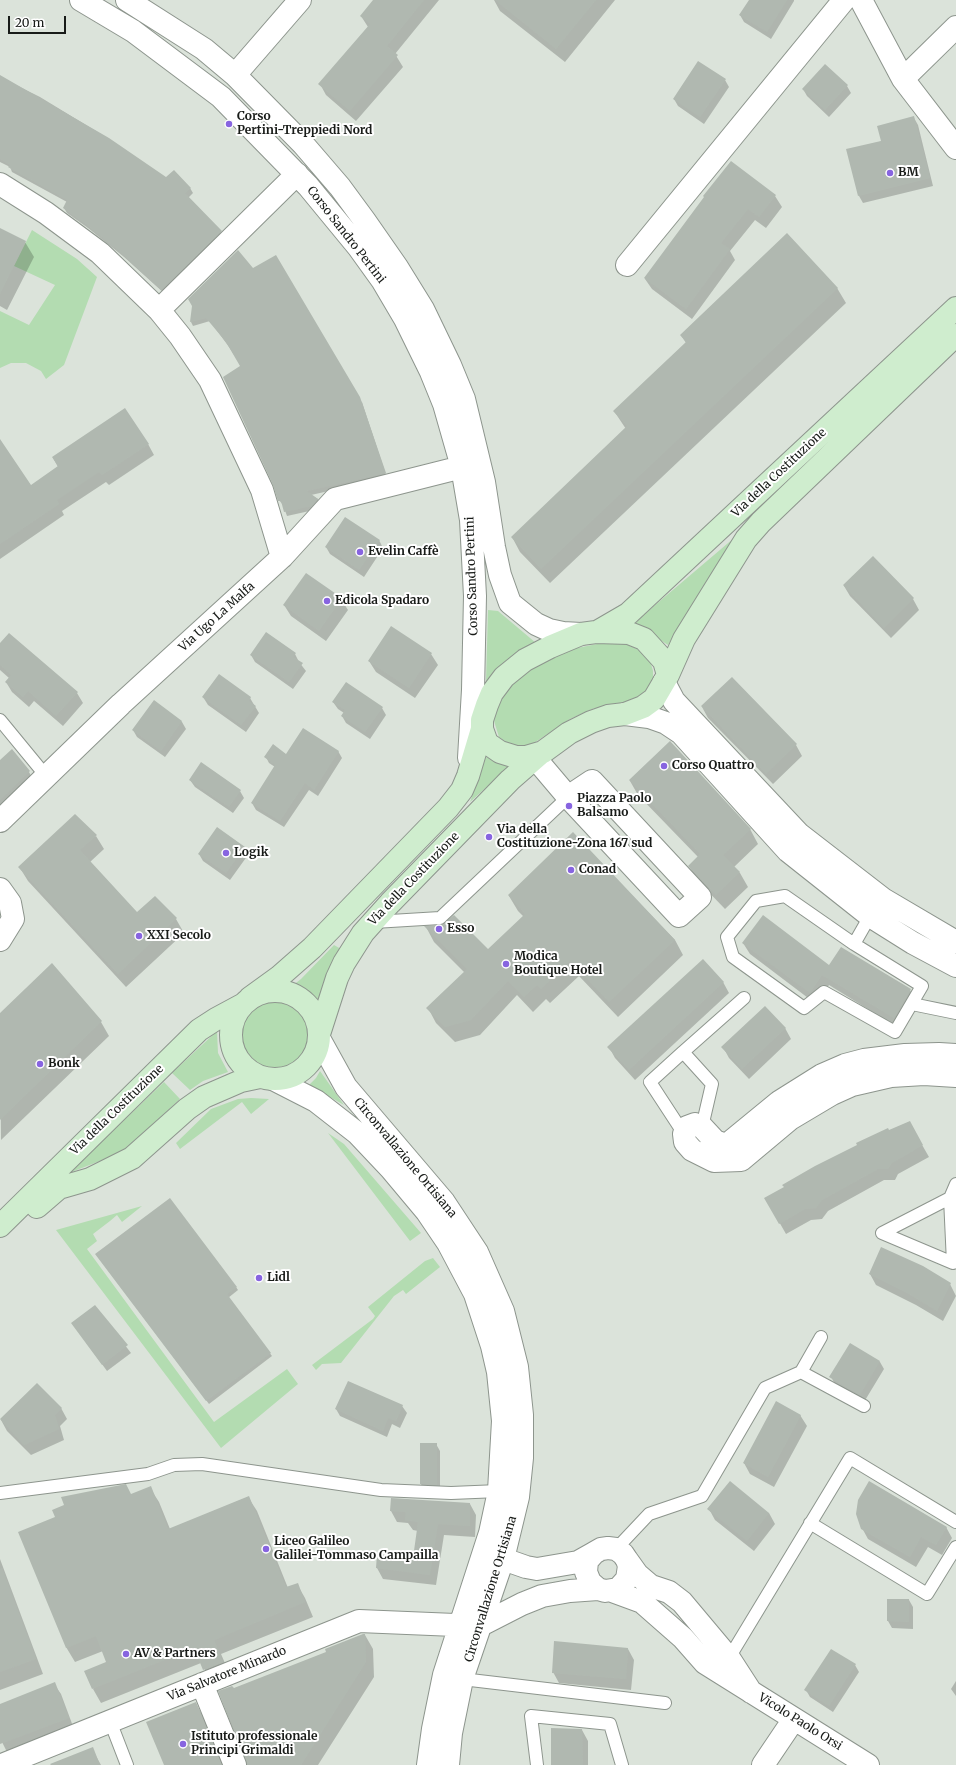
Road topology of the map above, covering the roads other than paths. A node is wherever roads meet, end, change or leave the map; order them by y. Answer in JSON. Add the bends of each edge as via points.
{"nodes":[{"id":1,"x":81,"y":0,"type":"edge"},
{"id":2,"x":127,"y":0,"type":"edge"},
{"id":3,"x":300,"y":0,"type":"edge"},
{"id":4,"x":844,"y":0,"type":"edge"},
{"id":5,"x":861,"y":0,"type":"edge"},
{"id":6,"x":956,"y":27,"type":"edge"},
{"id":7,"x":235,"y":75,"type":"junction"},
{"id":8,"x":904,"y":79,"type":"junction"},
{"id":9,"x":956,"y":148,"type":"edge"},
{"id":10,"x":297,"y":174,"type":"junction"},
{"id":11,"x":0,"y":184,"type":"edge"},
{"id":12,"x":628,"y":266,"type":"dead end"},
{"id":13,"x":956,"y":308,"type":"edge"},
{"id":14,"x":159,"y":310,"type":"junction"},
{"id":15,"x":956,"y":335,"type":"edge"},
{"id":16,"x":462,"y":467,"type":"junction"},
{"id":17,"x":282,"y":557,"type":"junction"},
{"id":18,"x":475,"y":596,"type":"junction"},
{"id":19,"x":510,"y":603,"type":"junction"},
{"id":20,"x":589,"y":633,"type":"junction"},
{"id":21,"x":666,"y":679,"type":"junction"},
{"id":22,"x":473,"y":690,"type":"junction"},
{"id":23,"x":625,"y":714,"type":"junction"},
{"id":24,"x":0,"y":720,"type":"edge"},
{"id":25,"x":482,"y":724,"type":"junction"},
{"id":26,"x":539,"y":755,"type":"junction"},
{"id":27,"x":46,"y":776,"type":"junction"},
{"id":28,"x":468,"y":776,"type":"junction"},
{"id":29,"x":568,"y":797,"type":"junction"},
{"id":30,"x":0,"y":821,"type":"edge"},
{"id":31,"x":0,"y":888,"type":"edge"},
{"id":32,"x":883,"y":899,"type":"junction"},
{"id":33,"x":870,"y":916,"type":"junction"},
{"id":34,"x":372,"y":922,"type":"junction"},
{"id":35,"x":0,"y":940,"type":"edge"},
{"id":36,"x":956,"y":942,"type":"edge"},
{"id":37,"x":854,"y":944,"type":"junction"},
{"id":38,"x":956,"y":966,"type":"edge"},
{"id":39,"x":744,"y":998,"type":"dead end"},
{"id":40,"x":246,"y":1002,"type":"junction"},
{"id":41,"x":912,"y":1004,"type":"junction"},
{"id":42,"x":956,"y":1013,"type":"edge"},
{"id":43,"x":320,"y":1035,"type":"junction"},
{"id":44,"x":683,"y":1052,"type":"junction"},
{"id":45,"x":956,"y":1056,"type":"edge"},
{"id":46,"x":905,"y":1065,"type":"junction"},
{"id":47,"x":956,"y":1076,"type":"edge"},
{"id":48,"x":267,"y":1078,"type":"junction"},
{"id":49,"x":693,"y":1130,"type":"junction"},
{"id":50,"x":956,"y":1184,"type":"edge"},
{"id":51,"x":950,"y":1198,"type":"junction"},
{"id":52,"x":0,"y":1226,"type":"edge"},
{"id":53,"x":449,"y":1227,"type":"junction"},
{"id":54,"x":0,"y":1239,"type":"edge"},
{"id":55,"x":821,"y":1337,"type":"dead end"},
{"id":56,"x":802,"y":1372,"type":"junction"},
{"id":57,"x":864,"y":1406,"type":"dead end"},
{"id":58,"x":512,"y":1411,"type":"junction"},
{"id":59,"x":499,"y":1491,"type":"junction"},
{"id":60,"x":0,"y":1493,"type":"edge"},
{"id":61,"x":956,"y":1522,"type":"edge"},
{"id":62,"x":810,"y":1523,"type":"junction"},
{"id":63,"x":956,"y":1547,"type":"edge"},
{"id":64,"x":594,"y":1552,"type":"junction"},
{"id":65,"x":493,"y":1555,"type":"junction"},
{"id":66,"x":622,"y":1555,"type":"junction"},
{"id":67,"x":605,"y":1590,"type":"junction"},
{"id":68,"x":470,"y":1625,"type":"junction"},
{"id":69,"x":729,"y":1658,"type":"junction"},
{"id":70,"x":462,"y":1679,"type":"junction"},
{"id":71,"x":202,"y":1684,"type":"junction"},
{"id":72,"x":751,"y":1692,"type":"junction"},
{"id":73,"x":665,"y":1703,"type":"dead end"},
{"id":74,"x":794,"y":1719,"type":"junction"},
{"id":75,"x":110,"y":1721,"type":"junction"},
{"id":76,"x":2,"y":1765,"type":"edge"},
{"id":77,"x":127,"y":1765,"type":"edge"},
{"id":78,"x":235,"y":1765,"type":"edge"},
{"id":79,"x":428,"y":1765,"type":"edge"},
{"id":80,"x":448,"y":1765,"type":"edge"},
{"id":81,"x":537,"y":1765,"type":"edge"},
{"id":82,"x":622,"y":1765,"type":"edge"},
{"id":83,"x":764,"y":1765,"type":"edge"},
{"id":84,"x":868,"y":1765,"type":"edge"}],
"edges":[{"from":1,"to":10,"type":"street","name":"Corso Sandro Pertini","via":[[133,32],[221,97]]},
{"from":2,"to":7,"type":"street","name":"Corso Sandro Pertini","via":[[204,49]]},
{"from":3,"to":7,"type":"street"},
{"from":4,"to":12,"type":"street"},
{"from":5,"to":8,"type":"street"},
{"from":6,"to":8,"type":"street"},
{"from":7,"to":19,"type":"street","name":"Corso Sandro Pertini","via":[[303,144],[340,187],[397,267],[423,309],[464,400],[484,482],[500,575]]},
{"from":8,"to":9,"type":"street"},
{"from":10,"to":14,"type":"street"},
{"from":10,"to":16,"type":"street","name":"Corso Sandro Pertini","via":[[359,248],[406,319],[444,404]]},
{"from":11,"to":14,"type":"street","via":[[46,213],[100,253]]},
{"from":13,"to":20,"type":"main road","name":"Via della Costituzione","via":[[628,614]]},
{"from":14,"to":17,"type":"street","via":[[210,380],[262,490]]},
{"from":15,"to":21,"type":"main road","name":"Via della Costituzione","via":[[760,522],[746,539],[684,639]]},
{"from":16,"to":17,"type":"street","name":"Via Ugo La Malfa","via":[[335,499]]},
{"from":16,"to":18,"type":"street","name":"Corso Sandro Pertini","via":[[472,520]]},
{"from":17,"to":27,"type":"street","name":"Via Ugo La Malfa"},
{"from":18,"to":19,"type":"street"},
{"from":18,"to":22,"type":"street","name":"Corso Sandro Pertini"},
{"from":19,"to":20,"type":"street","via":[[536,624],[549,630],[563,634]]},
{"from":20,"to":21,"type":"main road","via":[[629,632],[644,639],[664,661]]},
{"from":20,"to":25,"type":"main road","name":"Via della Costituzione","via":[[550,647],[525,660],[504,677],[492,693]]},
{"from":21,"to":23,"type":"main road","name":"Via della Costituzione","via":[[654,699],[643,707]]},
{"from":21,"to":32,"type":"street","via":[[674,701],[799,834]]},
{"from":22,"to":25,"type":"street"},
{"from":22,"to":28,"type":"street","name":"Corso Sandro Pertini"},
{"from":23,"to":26,"type":"main road","name":"Via della Costituzione","via":[[591,722],[568,733]]},
{"from":23,"to":33,"type":"street","via":[[666,723],[681,733],[788,851]]},
{"from":24,"to":27,"type":"lane"},
{"from":25,"to":26,"type":"main road","via":[[487,743],[500,752],[516,757]]},
{"from":25,"to":28,"type":"main road","name":"Via della Costituzione"},
{"from":26,"to":29,"type":"street"},
{"from":26,"to":34,"type":"main road","name":"Via della Costituzione","via":[[510,780]]},
{"from":27,"to":30,"type":"street","name":"Via Ugo La Malfa"},
{"from":28,"to":40,"type":"main road","name":"Via della Costituzione","via":[[462,790],[448,808],[312,948]]},
{"from":29,"to":29,"type":"street","via":[[592,781],[700,897],[679,916]]},
{"from":29,"to":34,"type":"lane","via":[[440,918]]},
{"from":31,"to":35,"type":"street","via":[[10,903],[13,919]]},
{"from":32,"to":33,"type":"street"},
{"from":32,"to":36,"type":"street"},
{"from":33,"to":37,"type":"lane"},
{"from":33,"to":38,"type":"street"},
{"from":34,"to":43,"type":"main road","name":"Via della Costituzione","via":[[344,962]]},
{"from":37,"to":41,"type":"lane","via":[[922,986]]},
{"from":37,"to":41,"type":"lane","via":[[785,896],[756,901],[727,937],[733,957],[804,1008],[824,992],[895,1032]]},
{"from":39,"to":44,"type":"lane"},
{"from":40,"to":43,"type":"main road","via":[[260,993],[272,990],[294,995],[312,1009]]},
{"from":40,"to":48,"type":"main road","via":[[232,1024],[232,1046],[242,1065],[250,1072]]},
{"from":40,"to":52,"type":"main road","name":"Via della Costituzione","via":[[199,1030]]},
{"from":41,"to":42,"type":"lane"},
{"from":43,"to":48,"type":"main road","via":[[314,1058],[300,1072],[283,1079]]},
{"from":43,"to":53,"type":"street","name":"Circonvallazione Ortisiana","via":[[346,1087],[444,1202]]},
{"from":44,"to":49,"type":"lane","via":[[712,1084]]},
{"from":44,"to":49,"type":"lane","via":[[650,1082]]},
{"from":45,"to":46,"type":"street","via":[[939,1054]]},
{"from":46,"to":47,"type":"street"},
{"from":46,"to":49,"type":"street","via":[[864,1060],[845,1065],[822,1076],[778,1102],[729,1143],[723,1153],[715,1141]]},
{"from":48,"to":53,"type":"street","name":"Circonvallazione Ortisiana","via":[[316,1101],[357,1133]]},
{"from":48,"to":54,"type":"main road","via":[[235,1083],[204,1097],[132,1158],[90,1179],[59,1188]]},
{"from":50,"to":51,"type":"lane"},
{"from":51,"to":51,"type":"lane","via":[[896,1226],[882,1233],[952,1263]]},
{"from":53,"to":58,"type":"street","name":"Circonvallazione Ortisiana","via":[[477,1252],[503,1311],[517,1367]]},
{"from":55,"to":56,"type":"lane"},
{"from":56,"to":57,"type":"lane"},
{"from":56,"to":66,"type":"lane","via":[[765,1388],[702,1496],[649,1514]]},
{"from":58,"to":59,"type":"street","name":"Circonvallazione Ortisiana","via":[[502,1453]]},
{"from":58,"to":65,"type":"street","name":"Circonvallazione Ortisiana","via":[[522,1458],[518,1497]]},
{"from":59,"to":60,"type":"lane","via":[[451,1493],[382,1490],[202,1464],[174,1465],[148,1474]]},
{"from":59,"to":65,"type":"street","name":"Circonvallazione Ortisiana","via":[[490,1533]]},
{"from":61,"to":62,"type":"lane","via":[[850,1458]]},
{"from":62,"to":63,"type":"lane","via":[[928,1594]]},
{"from":62,"to":69,"type":"lane"},
{"from":64,"to":65,"type":"street","via":[[578,1562],[537,1569],[526,1568]]},
{"from":64,"to":66,"type":"street","via":[[608,1548]]},
{"from":64,"to":67,"type":"street","via":[[587,1561],[586,1572],[590,1582]]},
{"from":65,"to":68,"type":"street","name":"Circonvallazione Ortisiana"},
{"from":66,"to":67,"type":"street","via":[[629,1566],[627,1580],[618,1589]]},
{"from":66,"to":69,"type":"street","via":[[637,1574],[652,1586],[669,1592],[682,1602]]},
{"from":67,"to":68,"type":"street","via":[[570,1590],[542,1596]]},
{"from":67,"to":72,"type":"street","name":"Vicolo Paolo Orsi","via":[[642,1602],[683,1638],[705,1663]]},
{"from":68,"to":70,"type":"street","name":"Circonvallazione Ortisiana"},
{"from":68,"to":71,"type":"street","name":"Via Salvatore Minardo","via":[[358,1621]]},
{"from":68,"to":79,"type":"street","name":"Circonvallazione Ortisiana","via":[[444,1675]]},
{"from":69,"to":72,"type":"street"},
{"from":70,"to":73,"type":"lane"},
{"from":70,"to":80,"type":"street","name":"Circonvallazione Ortisiana","via":[[451,1733]]},
{"from":71,"to":75,"type":"street","name":"Via Salvatore Minardo"},
{"from":71,"to":78,"type":"street"},
{"from":72,"to":74,"type":"street","name":"Vicolo Paolo Orsi"},
{"from":74,"to":83,"type":"street"},
{"from":74,"to":84,"type":"street","name":"Vicolo Paolo Orsi"},
{"from":75,"to":76,"type":"street","name":"Via Salvatore Minardo"},
{"from":75,"to":77,"type":"lane"},
{"from":81,"to":82,"type":"lane","via":[[532,1716],[610,1724]]}]}
